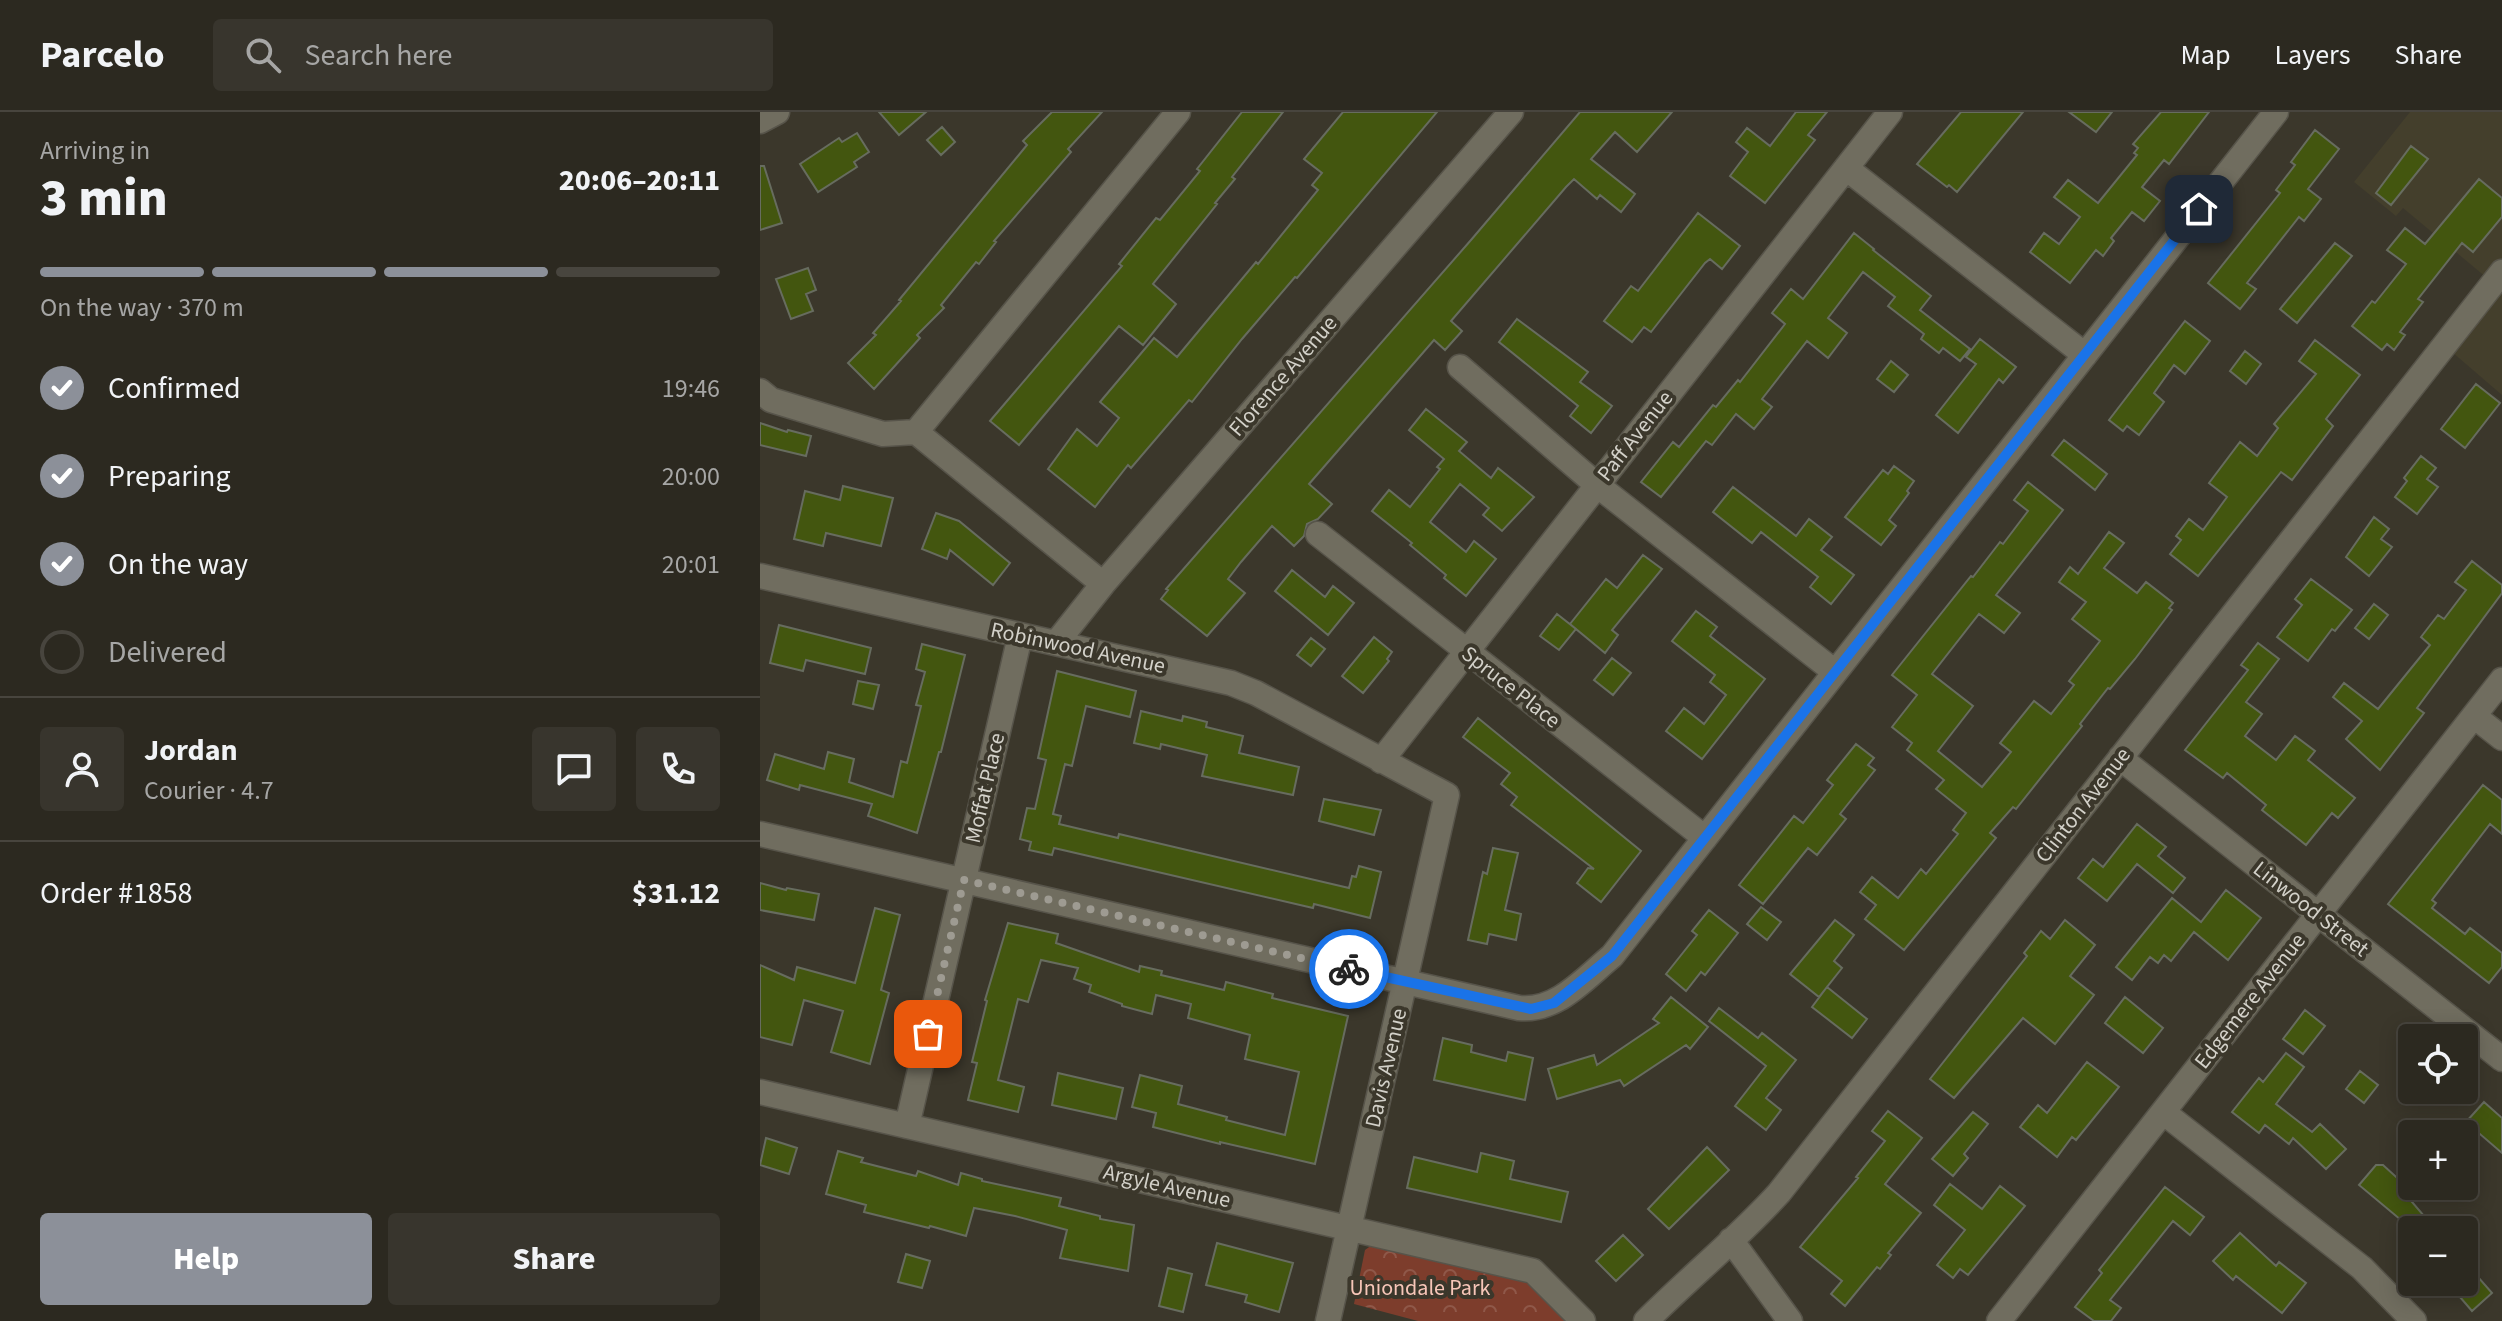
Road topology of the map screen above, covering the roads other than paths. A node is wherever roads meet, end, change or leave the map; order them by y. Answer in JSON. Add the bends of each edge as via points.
{"nodes":[{"id":1,"x":777,"y":112,"type":"edge"},
{"id":2,"x":1178,"y":112,"type":"edge"},
{"id":3,"x":1511,"y":112,"type":"edge"},
{"id":4,"x":1890,"y":112,"type":"edge"},
{"id":5,"x":2276,"y":112,"type":"edge"},
{"id":6,"x":760,"y":121,"type":"edge"},
{"id":7,"x":1846,"y":168,"type":"junction"},
{"id":8,"x":2502,"y":272,"type":"edge"},
{"id":9,"x":2085,"y":355,"type":"junction"},
{"id":10,"x":1460,"y":367,"type":"dead end"},
{"id":11,"x":760,"y":391,"type":"edge"},
{"id":12,"x":916,"y":432,"type":"junction"},
{"id":13,"x":1597,"y":485,"type":"junction"},
{"id":14,"x":1318,"y":534,"type":"dead end"},
{"id":15,"x":760,"y":576,"type":"edge"},
{"id":16,"x":1103,"y":584,"type":"junction"},
{"id":17,"x":1020,"y":636,"type":"junction"},
{"id":18,"x":1057,"y":642,"type":"junction"},
{"id":19,"x":1466,"y":652,"type":"junction"},
{"id":20,"x":1835,"y":672,"type":"junction"},
{"id":21,"x":2502,"y":680,"type":"edge"},
{"id":22,"x":2474,"y":716,"type":"junction"},
{"id":23,"x":2502,"y":738,"type":"edge"},
{"id":24,"x":2120,"y":758,"type":"junction"},
{"id":25,"x":1381,"y":761,"type":"junction"},
{"id":26,"x":760,"y":834,"type":"edge"},
{"id":27,"x":1705,"y":838,"type":"junction"},
{"id":28,"x":964,"y":880,"type":"junction"},
{"id":29,"x":2318,"y":915,"type":"junction"},
{"id":30,"x":1406,"y":982,"type":"junction"},
{"id":31,"x":2502,"y":1059,"type":"edge"},
{"id":32,"x":760,"y":1092,"type":"edge"},
{"id":33,"x":2163,"y":1112,"type":"junction"},
{"id":34,"x":907,"y":1126,"type":"junction"},
{"id":35,"x":1349,"y":1228,"type":"junction"},
{"id":36,"x":1731,"y":1240,"type":"junction"},
{"id":37,"x":2009,"y":1318,"type":"edge"},
{"id":38,"x":1328,"y":1321,"type":"edge"},
{"id":39,"x":1583,"y":1321,"type":"edge"},
{"id":40,"x":1646,"y":1321,"type":"edge"},
{"id":41,"x":1790,"y":1321,"type":"edge"},
{"id":42,"x":2414,"y":1321,"type":"edge"}],
"edges":[{"from":1,"to":6,"type":"street"},
{"from":2,"to":12,"type":"street"},
{"from":3,"to":16,"type":"street","name":"Florence Avenue"},
{"from":4,"to":7,"type":"street","name":"Paff Avenue"},
{"from":5,"to":9,"type":"street"},
{"from":7,"to":9,"type":"street"},
{"from":7,"to":13,"type":"street","name":"Paff Avenue"},
{"from":8,"to":24,"type":"street","name":"Clinton Avenue"},
{"from":9,"to":20,"type":"street"},
{"from":10,"to":13,"type":"street"},
{"from":11,"to":12,"type":"street","via":[[771,400],[883,434]]},
{"from":12,"to":16,"type":"street"},
{"from":13,"to":19,"type":"street","name":"Paff Avenue"},
{"from":13,"to":20,"type":"street"},
{"from":14,"to":19,"type":"street","name":"Spruce Place"},
{"from":15,"to":17,"type":"street","name":"Robinwood Avenue"},
{"from":16,"to":18,"type":"street","name":"Florence Avenue"},
{"from":17,"to":18,"type":"street","name":"Robinwood Avenue"},
{"from":17,"to":28,"type":"street","name":"Moffat Place"},
{"from":18,"to":25,"type":"street","name":"Robinwood Avenue","via":[[1231,683]]},
{"from":19,"to":25,"type":"street","name":"Paff Avenue"},
{"from":19,"to":27,"type":"street","name":"Spruce Place"},
{"from":20,"to":27,"type":"street"},
{"from":21,"to":22,"type":"street","name":"Edgemere Avenue"},
{"from":22,"to":23,"type":"street"},
{"from":22,"to":29,"type":"street","name":"Edgemere Avenue"},
{"from":24,"to":29,"type":"street","name":"Linwood Street"},
{"from":24,"to":36,"type":"street","name":"Clinton Avenue","via":[[1779,1193]]},
{"from":25,"to":30,"type":"street","name":"Davis Avenue","via":[[1447,795]]},
{"from":26,"to":28,"type":"street"},
{"from":27,"to":30,"type":"street","via":[[1612,956],[1554,1003],[1519,1008]]},
{"from":28,"to":30,"type":"street"},
{"from":28,"to":34,"type":"street","name":"Moffat Place"},
{"from":29,"to":31,"type":"street","name":"Linwood Street"},
{"from":29,"to":33,"type":"street","name":"Edgemere Avenue"},
{"from":30,"to":35,"type":"street","name":"Davis Avenue"},
{"from":32,"to":34,"type":"street","name":"Argyle Avenue"},
{"from":33,"to":37,"type":"street","name":"Edgemere Avenue"},
{"from":33,"to":42,"type":"street","via":[[2362,1268]]},
{"from":34,"to":35,"type":"street","name":"Argyle Avenue"},
{"from":35,"to":38,"type":"street","name":"Davis Avenue"},
{"from":35,"to":39,"type":"street","name":"Argyle Avenue","via":[[1533,1271]]},
{"from":36,"to":40,"type":"street","name":"Clinton Avenue"},
{"from":36,"to":41,"type":"street"}]}
